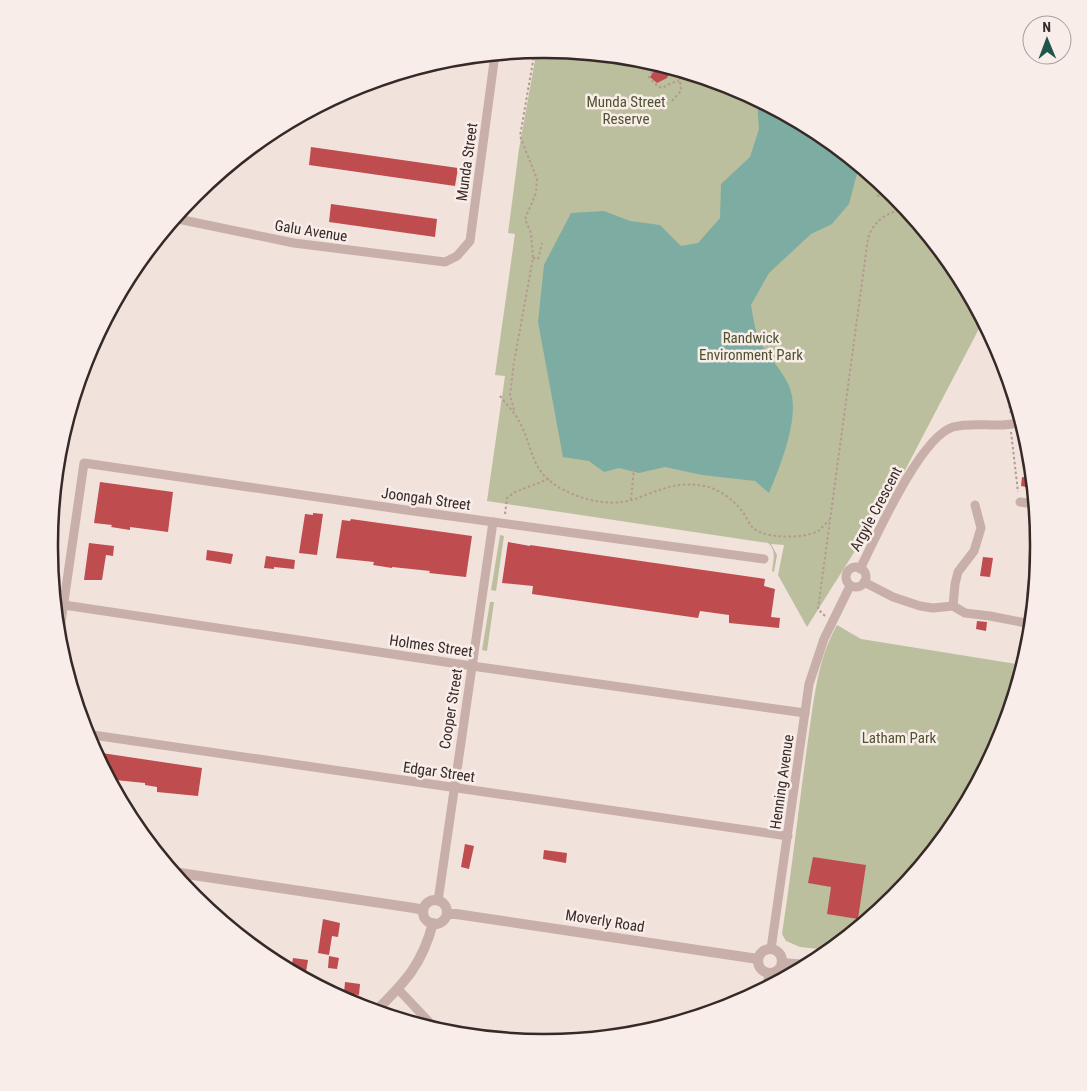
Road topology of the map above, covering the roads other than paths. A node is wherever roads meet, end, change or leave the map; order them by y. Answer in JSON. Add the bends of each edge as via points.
{"nodes":[{"id":1,"x":494,"y":61,"type":"edge"},
{"id":2,"x":181,"y":220,"type":"edge"},
{"id":3,"x":445,"y":262,"type":"joint"},
{"id":4,"x":1014,"y":421,"type":"edge"},
{"id":5,"x":1020,"y":502,"type":"road end"},
{"id":6,"x":1027,"y":503,"type":"edge"},
{"id":7,"x":975,"y":505,"type":"dead end"},
{"id":8,"x":493,"y":522,"type":"junction"},
{"id":9,"x":764,"y":560,"type":"dead end"},
{"id":10,"x":860,"y":569,"type":"junction"},
{"id":11,"x":864,"y":582,"type":"junction"},
{"id":12,"x":850,"y":586,"type":"junction"},
{"id":13,"x":64,"y":605,"type":"junction"},
{"id":14,"x":953,"y":606,"type":"junction"},
{"id":15,"x":63,"y":614,"type":"edge"},
{"id":16,"x":1023,"y":622,"type":"edge"},
{"id":17,"x":472,"y":666,"type":"junction"},
{"id":18,"x":805,"y":713,"type":"junction"},
{"id":19,"x":95,"y":735,"type":"edge"},
{"id":20,"x":454,"y":788,"type":"junction"},
{"id":21,"x":788,"y":836,"type":"junction"},
{"id":22,"x":183,"y":874,"type":"edge"},
{"id":23,"x":438,"y":901,"type":"junction"},
{"id":24,"x":423,"y":910,"type":"junction"},
{"id":25,"x":447,"y":914,"type":"junction"},
{"id":26,"x":433,"y":924,"type":"junction"},
{"id":27,"x":771,"y":949,"type":"junction"},
{"id":28,"x":758,"y":960,"type":"junction"},
{"id":29,"x":782,"y":963,"type":"junction"},
{"id":30,"x":793,"y":964,"type":"edge"},
{"id":31,"x":769,"y":973,"type":"junction"},
{"id":32,"x":768,"y":978,"type":"edge"},
{"id":33,"x":398,"y":989,"type":"junction"},
{"id":34,"x":381,"y":1006,"type":"edge"},
{"id":35,"x":426,"y":1019,"type":"edge"}],
"edges":[{"from":1,"to":3,"type":"street","name":"Munda Street","via":[[470,241],[457,256]]},
{"from":2,"to":3,"type":"street","name":"Galu Avenue","via":[[294,243]]},
{"from":4,"to":10,"type":"street","name":"Argyle Crescent","via":[[954,427],[934,439],[902,485]]},
{"from":5,"to":6,"type":"street"},
{"from":7,"to":14,"type":"street","via":[[981,528],[974,551],[958,572]]},
{"from":8,"to":9,"type":"street","name":"Joongah Street"},
{"from":8,"to":13,"type":"street","name":"Joongah Street","via":[[84,463]]},
{"from":8,"to":17,"type":"street","name":"Cooper Street"},
{"from":10,"to":11,"type":"street","via":[[865,575]]},
{"from":10,"to":12,"type":"street","via":[[853,568],[847,572],[846,580]]},
{"from":11,"to":12,"type":"street","via":[[858,587]]},
{"from":11,"to":14,"type":"street","via":[[920,606]]},
{"from":12,"to":18,"type":"street","name":"Henning Avenue","via":[[816,659],[808,684]]},
{"from":13,"to":15,"type":"street"},
{"from":13,"to":17,"type":"street","name":"Holmes Street"},
{"from":14,"to":16,"type":"street","via":[[965,613]]},
{"from":17,"to":18,"type":"street","name":"Holmes Street"},
{"from":17,"to":20,"type":"street","name":"Cooper Street"},
{"from":18,"to":21,"type":"street","name":"Henning Avenue"},
{"from":19,"to":20,"type":"street","name":"Edgar Street"},
{"from":20,"to":21,"type":"street","name":"Edgar Street"},
{"from":20,"to":23,"type":"street","name":"Cooper Street"},
{"from":21,"to":27,"type":"street","name":"Henning Avenue"},
{"from":22,"to":24,"type":"street"},
{"from":23,"to":24,"type":"street","via":[[428,902]]},
{"from":23,"to":25,"type":"street","via":[[446,907]]},
{"from":24,"to":26,"type":"street","via":[[425,918]]},
{"from":25,"to":26,"type":"street"},
{"from":25,"to":28,"type":"street","name":"Moverly Road"},
{"from":26,"to":33,"type":"street","via":[[420,960]]},
{"from":27,"to":28,"type":"street","via":[[764,950]]},
{"from":27,"to":29,"type":"street","via":[[778,952]]},
{"from":28,"to":31,"type":"street","via":[[759,967]]},
{"from":29,"to":30,"type":"street"},
{"from":29,"to":31,"type":"street","via":[[776,972]]},
{"from":31,"to":32,"type":"street"},
{"from":33,"to":34,"type":"street"},
{"from":33,"to":35,"type":"street"}]}
